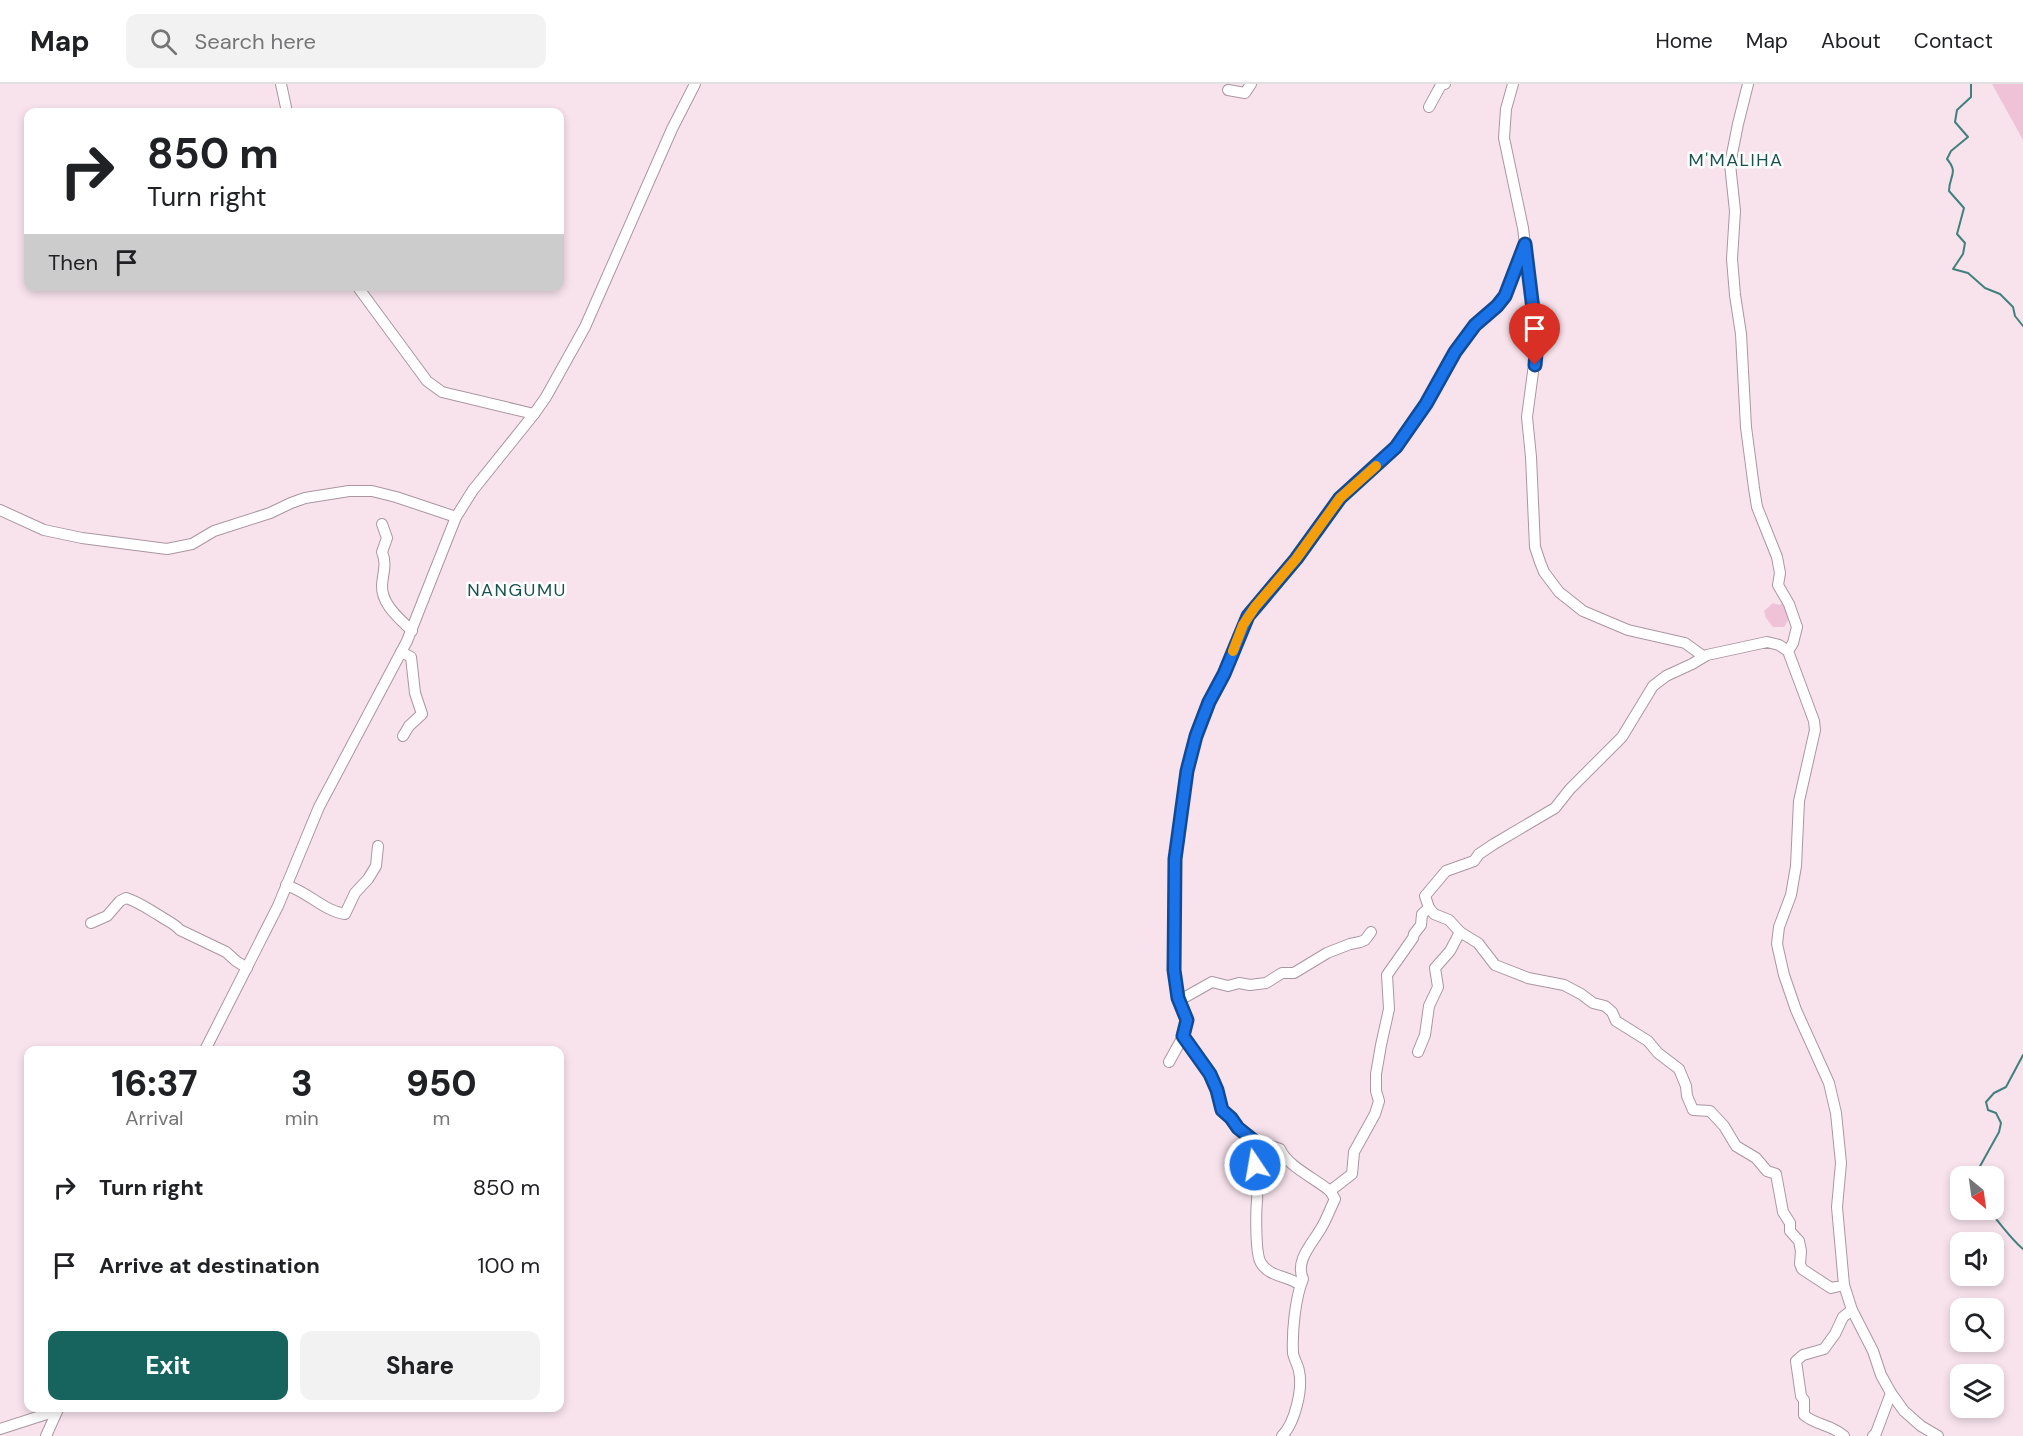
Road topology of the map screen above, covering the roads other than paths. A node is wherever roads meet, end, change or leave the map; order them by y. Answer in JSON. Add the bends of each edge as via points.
{"nodes":[{"id":1,"x":281,"y":84,"type":"edge"},
{"id":2,"x":695,"y":84,"type":"edge"},
{"id":3,"x":1251,"y":84,"type":"edge"},
{"id":4,"x":1442,"y":84,"type":"edge"},
{"id":5,"x":1513,"y":84,"type":"edge"},
{"id":6,"x":1748,"y":84,"type":"edge"},
{"id":7,"x":1228,"y":90,"type":"dead end"},
{"id":8,"x":1429,"y":107,"type":"dead end"},
{"id":9,"x":286,"y":108,"type":"edge"},
{"id":10,"x":1525,"y":244,"type":"junction"},
{"id":11,"x":361,"y":291,"type":"edge"},
{"id":12,"x":534,"y":414,"type":"junction"},
{"id":13,"x":0,"y":510,"type":"edge"},
{"id":14,"x":456,"y":517,"type":"junction"},
{"id":15,"x":382,"y":524,"type":"dead end"},
{"id":16,"x":412,"y":631,"type":"junction"},
{"id":17,"x":1788,"y":651,"type":"junction"},
{"id":18,"x":401,"y":652,"type":"junction"},
{"id":19,"x":1703,"y":656,"type":"junction"},
{"id":20,"x":403,"y":736,"type":"dead end"},
{"id":21,"x":378,"y":846,"type":"dead end"},
{"id":22,"x":286,"y":885,"type":"junction"},
{"id":23,"x":1429,"y":908,"type":"junction"},
{"id":24,"x":91,"y":923,"type":"dead end"},
{"id":25,"x":1371,"y":932,"type":"dead end"},
{"id":26,"x":1460,"y":932,"type":"junction"},
{"id":27,"x":247,"y":968,"type":"junction"},
{"id":28,"x":1180,"y":1000,"type":"junction"},
{"id":29,"x":1183,"y":1036,"type":"junction"},
{"id":30,"x":207,"y":1046,"type":"edge"},
{"id":31,"x":1418,"y":1052,"type":"dead end"},
{"id":32,"x":1169,"y":1062,"type":"dead end"},
{"id":33,"x":1253,"y":1140,"type":"junction"},
{"id":34,"x":1330,"y":1191,"type":"junction"},
{"id":35,"x":1844,"y":1285,"type":"junction"},
{"id":36,"x":1300,"y":1286,"type":"junction"},
{"id":37,"x":1852,"y":1310,"type":"junction"},
{"id":38,"x":1892,"y":1394,"type":"junction"},
{"id":39,"x":49,"y":1412,"type":"edge"},
{"id":40,"x":57,"y":1412,"type":"edge"},
{"id":41,"x":0,"y":1429,"type":"edge"},
{"id":42,"x":46,"y":1436,"type":"edge"},
{"id":43,"x":1282,"y":1436,"type":"edge"},
{"id":44,"x":1844,"y":1436,"type":"edge"},
{"id":45,"x":1873,"y":1436,"type":"edge"},
{"id":46,"x":1938,"y":1436,"type":"edge"}],
"edges":[{"from":1,"to":9,"type":"street"},
{"from":2,"to":12,"type":"street","via":[[585,327]]},
{"from":3,"to":7,"type":"street","via":[[1245,93]]},
{"from":4,"to":8,"type":"street"},
{"from":5,"to":10,"type":"street","via":[[1504,138]]},
{"from":6,"to":17,"type":"street","via":[[1730,164],[1735,211],[1731,259],[1757,507],[1777,557],[1778,585],[1797,627]]},
{"from":10,"to":19,"type":"street","via":[[1537,342],[1527,417],[1536,547],[1544,572],[1559,592],[1583,611],[1629,630],[1685,643]]},
{"from":10,"to":28,"type":"street","via":[[1505,296],[1475,325],[1455,352],[1396,447],[1340,498],[1243,625],[1202,719],[1187,771],[1175,859],[1173,944]]},
{"from":11,"to":12,"type":"street","via":[[435,388]]},
{"from":12,"to":14,"type":"street"},
{"from":13,"to":14,"type":"street","via":[[44,531],[167,549],[192,544],[214,531],[305,498],[349,491],[372,491]]},
{"from":14,"to":16,"type":"street"},
{"from":15,"to":16,"type":"street","via":[[387,538],[382,552],[386,572],[382,584],[384,601]]},
{"from":16,"to":18,"type":"street"},
{"from":17,"to":19,"type":"street","via":[[1767,642]]},
{"from":17,"to":35,"type":"street","via":[[1812,711],[1815,730],[1799,801],[1791,895],[1777,944],[1793,1001],[1829,1083],[1836,1113],[1841,1163],[1837,1207]]},
{"from":18,"to":20,"type":"street","via":[[411,657],[415,693],[423,714]]},
{"from":18,"to":22,"type":"street","via":[[319,807]]},
{"from":19,"to":23,"type":"street","via":[[1653,686],[1622,737],[1555,808],[1479,854],[1474,861],[1446,871],[1425,896]]},
{"from":21,"to":22,"type":"street","via":[[376,866],[345,914],[335,913]]},
{"from":22,"to":27,"type":"street"},
{"from":23,"to":26,"type":"street"},
{"from":23,"to":34,"type":"street","via":[[1387,975],[1389,1009],[1376,1074],[1376,1114],[1354,1152],[1352,1174]]},
{"from":24,"to":27,"type":"street","via":[[106,916],[126,898],[226,952]]},
{"from":25,"to":28,"type":"street","via":[[1365,940],[1327,953],[1294,973],[1282,973],[1266,983],[1228,986],[1212,982]]},
{"from":26,"to":31,"type":"street","via":[[1435,968],[1438,987],[1429,1006]]},
{"from":26,"to":35,"type":"street","via":[[1478,943],[1495,965],[1528,978],[1564,985],[1605,1006],[1616,1021],[1648,1041],[1679,1068],[1694,1110],[1710,1111],[1736,1146],[1776,1174],[1783,1212],[1799,1241],[1802,1269],[1831,1288]]},
{"from":27,"to":30,"type":"street"},
{"from":28,"to":29,"type":"street","via":[[1187,1020]]},
{"from":29,"to":32,"type":"street"},
{"from":29,"to":33,"type":"street","via":[[1210,1074],[1222,1110]]},
{"from":33,"to":34,"type":"street","via":[[1280,1149],[1292,1163]]},
{"from":33,"to":36,"type":"street","via":[[1260,1262],[1273,1274]]},
{"from":34,"to":36,"type":"street","via":[[1335,1199],[1304,1257]]},
{"from":35,"to":37,"type":"street"},
{"from":36,"to":43,"type":"street","via":[[1293,1355],[1300,1388]]},
{"from":37,"to":38,"type":"street"},
{"from":37,"to":44,"type":"street","via":[[1843,1317],[1824,1349],[1803,1354],[1796,1361],[1804,1415],[1810,1421],[1836,1428]]},
{"from":38,"to":45,"type":"street"},
{"from":38,"to":46,"type":"street","via":[[1904,1411]]},
{"from":39,"to":41,"type":"street"},
{"from":40,"to":42,"type":"street"}]}
